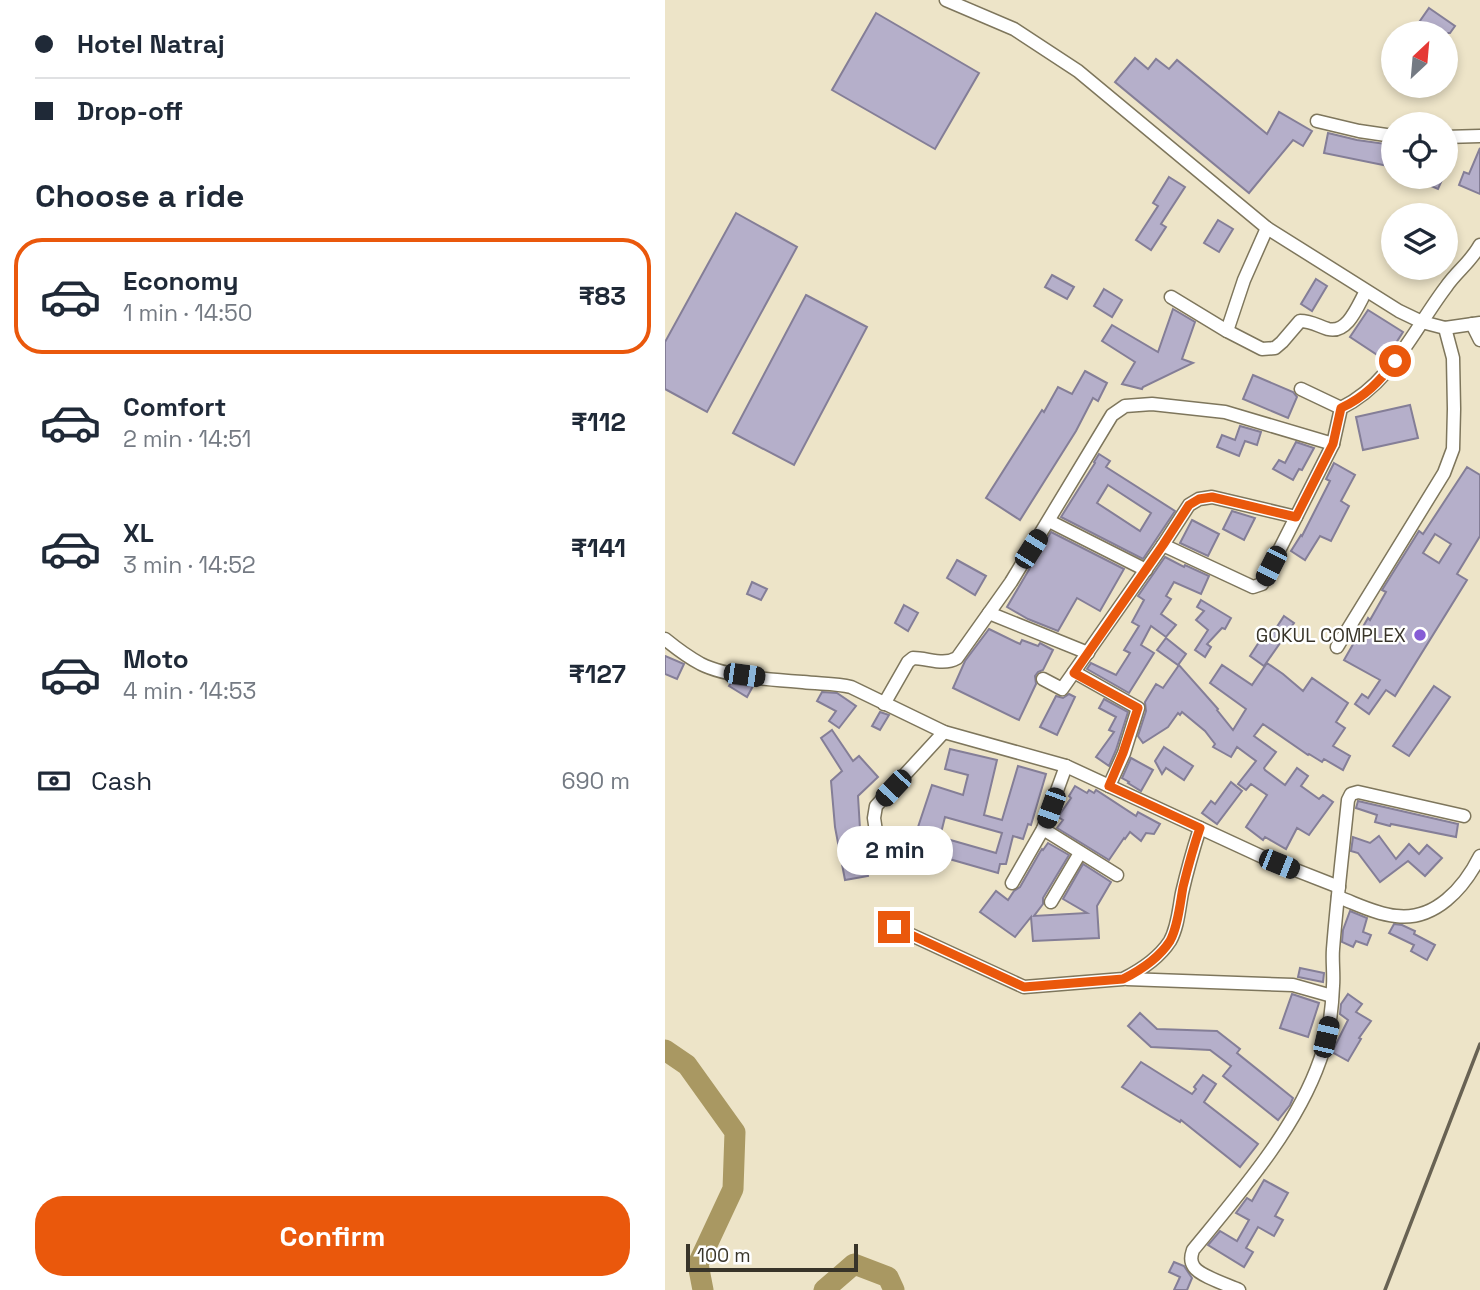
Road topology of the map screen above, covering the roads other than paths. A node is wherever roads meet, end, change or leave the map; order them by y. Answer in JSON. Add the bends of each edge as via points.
{"nodes":[{"id":1,"x":946,"y":0,"type":"edge"},
{"id":2,"x":1317,"y":121,"type":"dead end"},
{"id":3,"x":1381,"y":134,"type":"edge"},
{"id":4,"x":1480,"y":136,"type":"edge"},
{"id":5,"x":1458,"y":137,"type":"edge"},
{"id":6,"x":1267,"y":228,"type":"junction"},
{"id":7,"x":1480,"y":245,"type":"edge"},
{"id":8,"x":1366,"y":291,"type":"junction"},
{"id":9,"x":1171,"y":297,"type":"dead end"},
{"id":10,"x":1422,"y":322,"type":"junction"},
{"id":11,"x":1476,"y":323,"type":"edge"},
{"id":12,"x":1444,"y":328,"type":"junction"},
{"id":13,"x":1227,"y":331,"type":"junction"},
{"id":14,"x":1480,"y":341,"type":"edge"},
{"id":15,"x":1301,"y":389,"type":"dead end"},
{"id":16,"x":1341,"y":408,"type":"junction"},
{"id":17,"x":1333,"y":444,"type":"junction"},
{"id":18,"x":1296,"y":517,"type":"junction"},
{"id":19,"x":1049,"y":520,"type":"junction"},
{"id":20,"x":1163,"y":545,"type":"junction"},
{"id":21,"x":1146,"y":570,"type":"junction"},
{"id":22,"x":989,"y":613,"type":"junction"},
{"id":23,"x":665,"y":639,"type":"edge"},
{"id":24,"x":1337,"y":647,"type":"dead end"},
{"id":25,"x":1088,"y":653,"type":"junction"},
{"id":26,"x":1074,"y":673,"type":"junction"},
{"id":27,"x":1043,"y":679,"type":"dead end"},
{"id":28,"x":884,"y":704,"type":"junction"},
{"id":29,"x":944,"y":732,"type":"junction"},
{"id":30,"x":1066,"y":766,"type":"junction"},
{"id":31,"x":1109,"y":786,"type":"junction"},
{"id":32,"x":1464,"y":816,"type":"dead end"},
{"id":33,"x":1200,"y":828,"type":"junction"},
{"id":34,"x":1043,"y":829,"type":"junction"},
{"id":35,"x":1080,"y":853,"type":"junction"},
{"id":36,"x":1480,"y":856,"type":"edge"},
{"id":37,"x":880,"y":858,"type":"dead end"},
{"id":38,"x":1117,"y":875,"type":"dead end"},
{"id":39,"x":1012,"y":883,"type":"dead end"},
{"id":40,"x":1339,"y":892,"type":"junction"},
{"id":41,"x":1051,"y":902,"type":"dead end"},
{"id":42,"x":894,"y":927,"type":"dead end"},
{"id":43,"x":1123,"y":979,"type":"junction"},
{"id":44,"x":1332,"y":996,"type":"junction"},
{"id":45,"x":1239,"y":1290,"type":"edge"}],
"edges":[{"from":1,"to":6,"type":"street","via":[[1014,29],[1078,71]]},
{"from":2,"to":3,"type":"street"},
{"from":4,"to":5,"type":"street"},
{"from":6,"to":8,"type":"street"},
{"from":6,"to":13,"type":"street"},
{"from":7,"to":10,"type":"street"},
{"from":8,"to":10,"type":"street"},
{"from":8,"to":13,"type":"street","via":[[1347,323],[1328,329],[1300,321],[1275,348],[1262,349]]},
{"from":9,"to":13,"type":"street"},
{"from":10,"to":12,"type":"street"},
{"from":10,"to":16,"type":"street","via":[[1381,380]]},
{"from":11,"to":12,"type":"street"},
{"from":11,"to":14,"type":"street"},
{"from":12,"to":24,"type":"street","via":[[1453,358],[1453,449],[1444,473]]},
{"from":15,"to":16,"type":"street"},
{"from":16,"to":17,"type":"street"},
{"from":17,"to":18,"type":"street"},
{"from":17,"to":19,"type":"street","via":[[1225,412],[1152,404],[1125,406],[1112,415]]},
{"from":18,"to":20,"type":"street","via":[[1212,497],[1199,499],[1189,505]]},
{"from":18,"to":20,"type":"street","via":[[1257,587]]},
{"from":19,"to":21,"type":"street"},
{"from":19,"to":22,"type":"street"},
{"from":20,"to":21,"type":"street"},
{"from":21,"to":25,"type":"street"},
{"from":22,"to":25,"type":"street"},
{"from":22,"to":28,"type":"street","via":[[957,658],[908,662]]},
{"from":23,"to":28,"type":"street","via":[[703,665],[724,672],[841,684]]},
{"from":25,"to":26,"type":"street"},
{"from":26,"to":27,"type":"street","via":[[1062,689]]},
{"from":26,"to":31,"type":"street","via":[[1138,708]]},
{"from":28,"to":29,"type":"street"},
{"from":29,"to":30,"type":"street"},
{"from":29,"to":37,"type":"street","via":[[876,806]]},
{"from":30,"to":31,"type":"street"},
{"from":30,"to":34,"type":"street"},
{"from":31,"to":33,"type":"street"},
{"from":32,"to":40,"type":"street","via":[[1354,792],[1348,800]]},
{"from":33,"to":40,"type":"street"},
{"from":33,"to":43,"type":"street","via":[[1174,933],[1150,963]]},
{"from":34,"to":35,"type":"street"},
{"from":34,"to":39,"type":"street"},
{"from":35,"to":38,"type":"street"},
{"from":35,"to":41,"type":"street"},
{"from":36,"to":40,"type":"street","via":[[1460,888],[1441,905],[1416,916],[1381,913]]},
{"from":40,"to":44,"type":"street"},
{"from":42,"to":43,"type":"street","via":[[1024,987]]},
{"from":43,"to":44,"type":"street","via":[[1293,985]]},
{"from":44,"to":45,"type":"street","via":[[1322,1057],[1312,1082],[1241,1192],[1193,1250],[1191,1258],[1199,1271]]}]}
